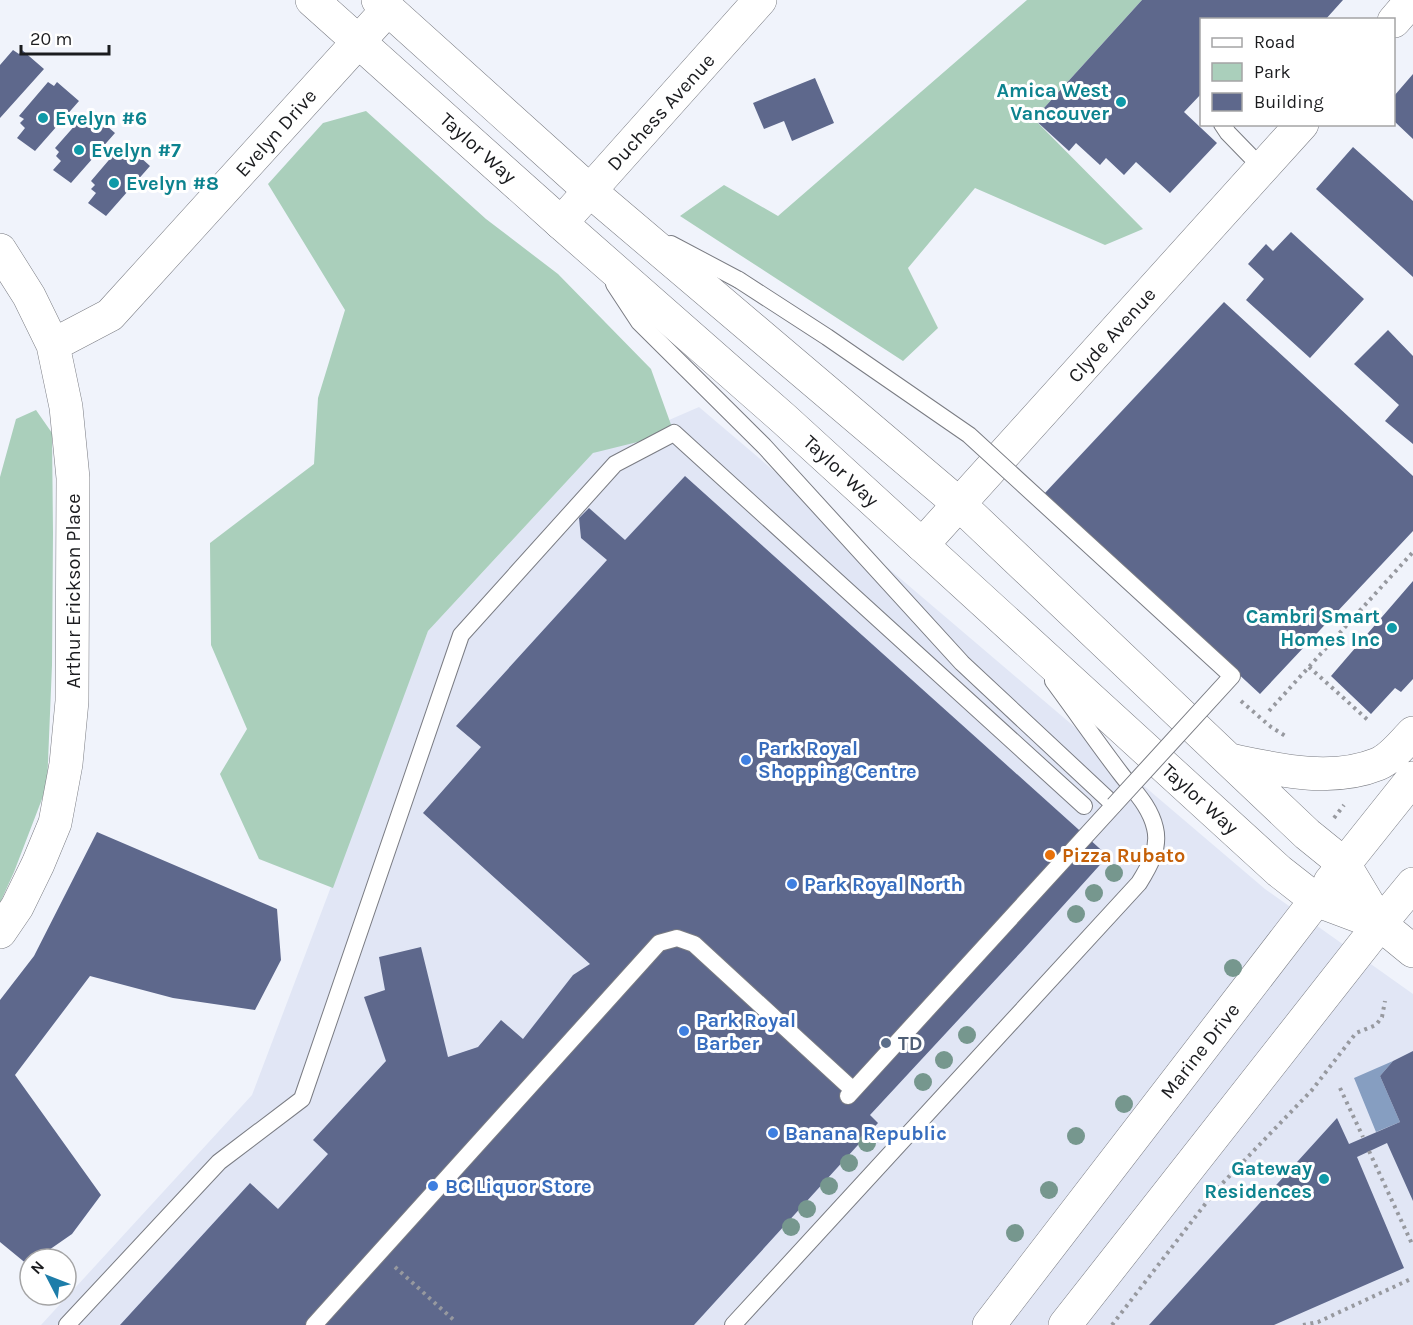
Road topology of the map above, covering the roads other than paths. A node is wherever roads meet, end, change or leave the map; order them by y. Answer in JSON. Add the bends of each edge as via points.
{"nodes":[{"id":1,"x":312,"y":0,"type":"edge"},
{"id":2,"x":760,"y":0,"type":"edge"},
{"id":3,"x":383,"y":4,"type":"edge"},
{"id":4,"x":359,"y":42,"type":"junction"},
{"id":5,"x":1223,"y":126,"type":"edge"},
{"id":6,"x":1300,"y":126,"type":"edge"},
{"id":7,"x":1263,"y":169,"type":"junction"},
{"id":8,"x":590,"y":191,"type":"junction"},
{"id":9,"x":625,"y":220,"type":"junction"},
{"id":10,"x":561,"y":223,"type":"junction"},
{"id":11,"x":589,"y":246,"type":"junction"},
{"id":12,"x":0,"y":250,"type":"edge"},
{"id":13,"x":53,"y":345,"type":"junction"},
{"id":14,"x":959,"y":504,"type":"junction"},
{"id":15,"x":922,"y":545,"type":"junction"},
{"id":16,"x":1013,"y":626,"type":"junction"},
{"id":17,"x":1413,"y":733,"type":"edge"},
{"id":18,"x":1230,"y":760,"type":"junction"},
{"id":19,"x":1413,"y":778,"type":"edge"},
{"id":20,"x":1114,"y":805,"type":"junction"},
{"id":21,"x":1084,"y":806,"type":"dead end"},
{"id":22,"x":1344,"y":864,"type":"junction"},
{"id":23,"x":1413,"y":884,"type":"edge"},
{"id":24,"x":1316,"y":900,"type":"junction"},
{"id":25,"x":1380,"y":924,"type":"junction"},
{"id":26,"x":0,"y":932,"type":"edge"},
{"id":27,"x":1413,"y":951,"type":"edge"},
{"id":28,"x":67,"y":1325,"type":"edge"},
{"id":29,"x":314,"y":1325,"type":"edge"},
{"id":30,"x":733,"y":1325,"type":"edge"},
{"id":31,"x":989,"y":1325,"type":"edge"},
{"id":32,"x":1065,"y":1325,"type":"edge"}],
"edges":[{"from":1,"to":4,"type":"main road","name":"Taylor Way"},
{"from":2,"to":8,"type":"main road","name":"Duchess Avenue"},
{"from":3,"to":4,"type":"main road","name":"Evelyn Drive"},
{"from":3,"to":8,"type":"main road","name":"Taylor Way"},
{"from":4,"to":10,"type":"main road","name":"Taylor Way"},
{"from":4,"to":13,"type":"main road","name":"Evelyn Drive","via":[[110,315]]},
{"from":5,"to":7,"type":"lane"},
{"from":6,"to":7,"type":"main road","name":"Clyde Avenue"},
{"from":7,"to":14,"type":"main road","name":"Clyde Avenue"},
{"from":8,"to":9,"type":"main road","name":"Taylor Way"},
{"from":8,"to":10,"type":"main road","name":"Duchess Avenue"},
{"from":9,"to":14,"type":"main road","name":"Taylor Way"},
{"from":9,"to":20,"type":"lane","bridge":true,"via":[[740,280],[969,435],[1232,676]]},
{"from":10,"to":11,"type":"main road","name":"Taylor Way"},
{"from":11,"to":15,"type":"main road","name":"Taylor Way"},
{"from":11,"to":20,"type":"lane","via":[[639,322],[764,446],[962,663]]},
{"from":12,"to":13,"type":"main road","name":"Arthur Erickson Place"},
{"from":13,"to":26,"type":"main road","name":"Arthur Erickson Place","via":[[66,407],[73,478],[72,701],[55,823],[39,864]]},
{"from":14,"to":15,"type":"main road","name":"Clyde Avenue"},
{"from":14,"to":18,"type":"main road","name":"Taylor Way"},
{"from":15,"to":16,"type":"main road","name":"Taylor Way"},
{"from":16,"to":24,"type":"main road","name":"Taylor Way","via":[[1151,756]]},
{"from":16,"to":30,"type":"lane","via":[[1146,804],[1156,829],[1150,867]]},
{"from":17,"to":18,"type":"main road","via":[[1379,763],[1349,771],[1286,772]]},
{"from":18,"to":22,"type":"main road","name":"Taylor Way"},
{"from":19,"to":22,"type":"main road","name":"Marine Drive"},
{"from":20,"to":29,"type":"lane","via":[[851,1093],[694,944],[677,938],[659,942]]},
{"from":21,"to":28,"type":"lane","via":[[674,434],[615,464],[461,635],[302,1100],[219,1162]]},
{"from":22,"to":24,"type":"main road","name":"Marine Drive"},
{"from":22,"to":25,"type":"main road","name":"Taylor Way"},
{"from":23,"to":25,"type":"main road"},
{"from":24,"to":25,"type":"main road","name":"Taylor Way"},
{"from":24,"to":31,"type":"main road","name":"Marine Drive"},
{"from":25,"to":27,"type":"main road","name":"Taylor Way"},
{"from":25,"to":32,"type":"main road"}]}
